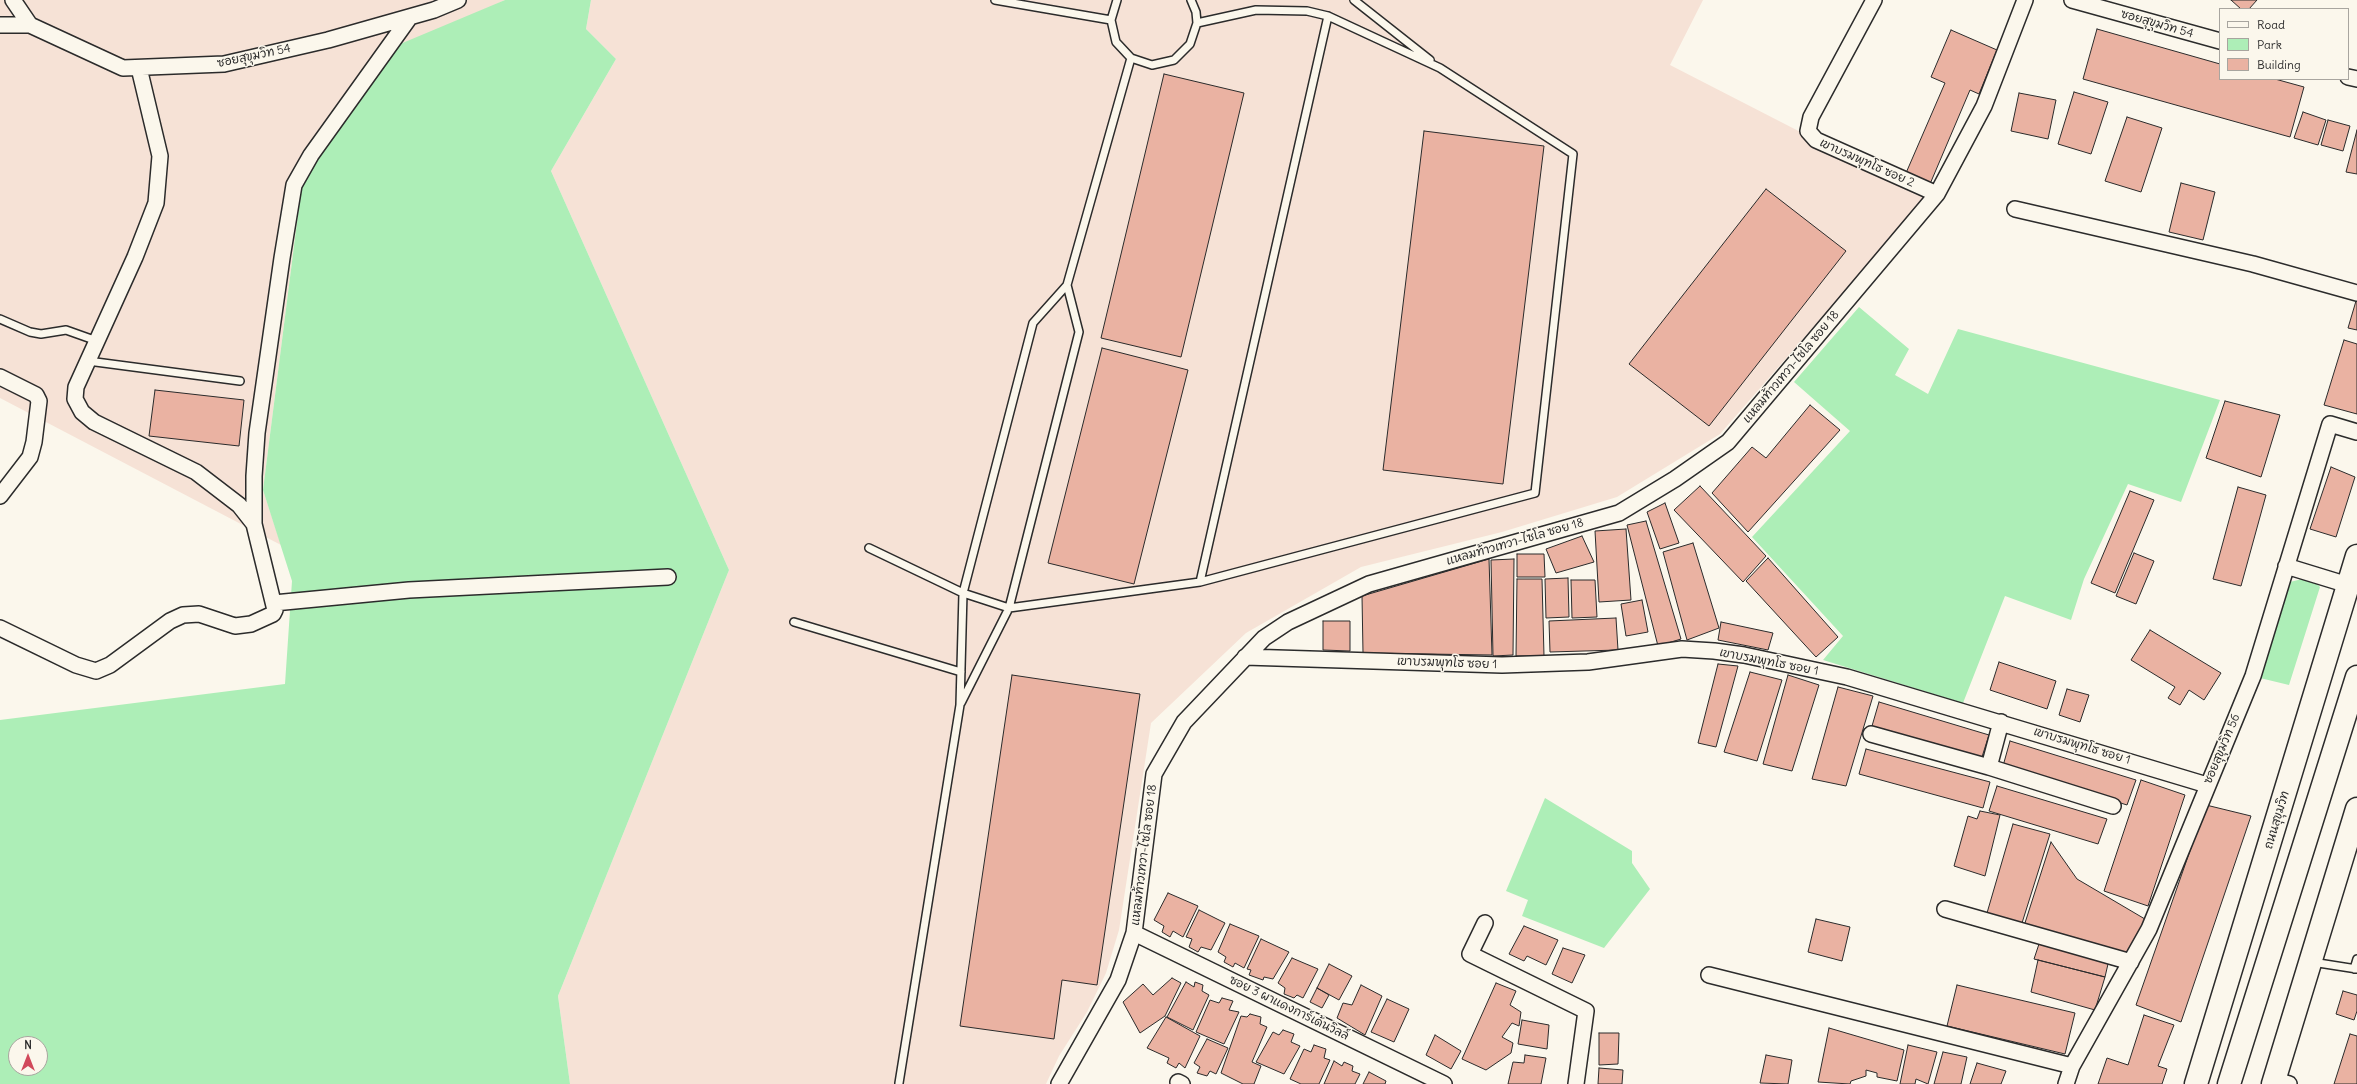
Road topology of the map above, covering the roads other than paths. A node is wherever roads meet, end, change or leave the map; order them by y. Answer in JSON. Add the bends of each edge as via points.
{"nodes":[{"id":1,"x":13,"y":0,"type":"edge"},
{"id":2,"x":458,"y":0,"type":"edge"},
{"id":3,"x":995,"y":0,"type":"edge"},
{"id":4,"x":1117,"y":0,"type":"edge"},
{"id":5,"x":1191,"y":0,"type":"edge"},
{"id":6,"x":1354,"y":0,"type":"edge"},
{"id":7,"x":1874,"y":0,"type":"edge"},
{"id":8,"x":2025,"y":0,"type":"edge"},
{"id":9,"x":2072,"y":0,"type":"edge"},
{"id":10,"x":1328,"y":16,"type":"junction"},
{"id":11,"x":410,"y":17,"type":"junction"},
{"id":12,"x":1111,"y":20,"type":"junction"},
{"id":13,"x":1197,"y":23,"type":"junction"},
{"id":14,"x":0,"y":25,"type":"edge"},
{"id":15,"x":30,"y":25,"type":"junction"},
{"id":16,"x":2219,"y":41,"type":"edge"},
{"id":17,"x":1131,"y":58,"type":"junction"},
{"id":18,"x":139,"y":68,"type":"junction"},
{"id":19,"x":1440,"y":68,"type":"junction"},
{"id":20,"x":1937,"y":194,"type":"junction"},
{"id":21,"x":2015,"y":209,"type":"dead end"},
{"id":22,"x":1067,"y":285,"type":"junction"},
{"id":23,"x":2357,"y":293,"type":"edge"},
{"id":24,"x":0,"y":320,"type":"edge"},
{"id":25,"x":97,"y":341,"type":"junction"},
{"id":26,"x":88,"y":361,"type":"junction"},
{"id":27,"x":0,"y":378,"type":"edge"},
{"id":28,"x":240,"y":381,"type":"dead end"},
{"id":29,"x":2357,"y":432,"type":"edge"},
{"id":30,"x":0,"y":496,"type":"edge"},
{"id":31,"x":254,"y":524,"type":"junction"},
{"id":32,"x":869,"y":548,"type":"dead end"},
{"id":33,"x":2357,"y":556,"type":"edge"},
{"id":34,"x":2286,"y":566,"type":"junction"},
{"id":35,"x":668,"y":577,"type":"dead end"},
{"id":36,"x":1200,"y":582,"type":"junction"},
{"id":37,"x":2348,"y":585,"type":"junction"},
{"id":38,"x":963,"y":593,"type":"junction"},
{"id":39,"x":274,"y":603,"type":"junction"},
{"id":40,"x":1009,"y":608,"type":"junction"},
{"id":41,"x":794,"y":622,"type":"dead end"},
{"id":42,"x":0,"y":628,"type":"edge"},
{"id":43,"x":1244,"y":657,"type":"junction"},
{"id":44,"x":961,"y":672,"type":"junction"},
{"id":45,"x":2357,"y":677,"type":"edge"},
{"id":46,"x":960,"y":705,"type":"junction"},
{"id":47,"x":2001,"y":722,"type":"junction"},
{"id":48,"x":1871,"y":734,"type":"dead end"},
{"id":49,"x":1990,"y":766,"type":"junction"},
{"id":50,"x":2207,"y":785,"type":"junction"},
{"id":51,"x":2113,"y":806,"type":"dead end"},
{"id":52,"x":2357,"y":809,"type":"edge"},
{"id":53,"x":1945,"y":909,"type":"dead end"},
{"id":54,"x":1485,"y":923,"type":"dead end"},
{"id":55,"x":1134,"y":933,"type":"junction"},
{"id":56,"x":2357,"y":959,"type":"edge"},
{"id":57,"x":2131,"y":962,"type":"junction"},
{"id":58,"x":2310,"y":962,"type":"junction"},
{"id":59,"x":2355,"y":969,"type":"edge"},
{"id":60,"x":1709,"y":975,"type":"dead end"},
{"id":61,"x":2072,"y":1066,"type":"junction"},
{"id":62,"x":899,"y":1082,"type":"dead end"},
{"id":63,"x":2279,"y":1082,"type":"edge"},
{"id":64,"x":1059,"y":1084,"type":"edge"},
{"id":65,"x":1444,"y":1084,"type":"edge"},
{"id":66,"x":1576,"y":1084,"type":"edge"},
{"id":67,"x":2066,"y":1084,"type":"edge"},
{"id":68,"x":2196,"y":1084,"type":"edge"},
{"id":69,"x":2229,"y":1084,"type":"edge"}],
"edges":[{"from":1,"to":15,"type":"street"},
{"from":2,"to":11,"type":"street","name":"ซอยสุขุมวิท 54"},
{"from":3,"to":12,"type":"lane"},
{"from":4,"to":12,"type":"lane"},
{"from":5,"to":13,"type":"lane"},
{"from":6,"to":19,"type":"lane"},
{"from":7,"to":20,"type":"street","name":"เขาบรมพุทโธ ซอย 2","via":[[1811,117],[1808,132],[1816,140]]},
{"from":8,"to":20,"type":"street","name":"แหลมท้าวเทวา-ไซโล ซอย 18","via":[[1984,106]]},
{"from":9,"to":16,"type":"street","name":"ซอยสุขุมวิท 54"},
{"from":10,"to":13,"type":"lane","via":[[1307,11],[1256,10]]},
{"from":10,"to":19,"type":"lane"},
{"from":10,"to":36,"type":"lane"},
{"from":11,"to":18,"type":"street","name":"ซอยสุขุมวิท 54","via":[[328,40],[224,64]]},
{"from":11,"to":31,"type":"street","via":[[311,155],[294,185],[257,433]]},
{"from":12,"to":17,"type":"lane","via":[[1116,42]]},
{"from":13,"to":17,"type":"lane","via":[[1190,44],[1174,60],[1152,65]]},
{"from":14,"to":15,"type":"street"},
{"from":15,"to":18,"type":"street","name":"ซอยสุขุมวิท 54","via":[[123,68]]},
{"from":17,"to":22,"type":"lane"},
{"from":18,"to":25,"type":"street","via":[[160,156],[156,203]]},
{"from":19,"to":36,"type":"lane","via":[[1573,154],[1535,493]]},
{"from":20,"to":43,"type":"street","name":"แหลมท้าวเทวา-ไซโล ซอย 18","via":[[1728,442],[1675,479],[1619,513],[1370,584],[1288,622],[1264,638]]},
{"from":21,"to":23,"type":"street","via":[[2253,264]]},
{"from":22,"to":38,"type":"lane","via":[[1033,323]]},
{"from":22,"to":40,"type":"lane","via":[[1079,332]]},
{"from":24,"to":25,"type":"lane","via":[[30,332],[40,334],[66,330]]},
{"from":25,"to":26,"type":"street"},
{"from":26,"to":28,"type":"lane"},
{"from":26,"to":31,"type":"street","via":[[76,387],[75,399],[82,412],[94,422],[196,472],[239,505]]},
{"from":27,"to":30,"type":"street","via":[[36,395],[39,401],[30,457]]},
{"from":29,"to":34,"type":"street","name":"ซอยสุขุมวิท 56","via":[[2330,424]]},
{"from":31,"to":39,"type":"street"},
{"from":32,"to":38,"type":"lane"},
{"from":33,"to":37,"type":"highway","name":"ถนนสุขุมวิท"},
{"from":34,"to":37,"type":"street"},
{"from":34,"to":50,"type":"street","name":"ซอยสุขุมวิท 56","via":[[2253,676]]},
{"from":35,"to":39,"type":"street","via":[[408,590]]},
{"from":36,"to":40,"type":"lane"},
{"from":37,"to":68,"type":"highway","name":"ถนนสุขุมวิท"},
{"from":38,"to":40,"type":"lane"},
{"from":38,"to":44,"type":"lane"},
{"from":39,"to":42,"type":"street","via":[[273,614],[252,624],[235,626],[199,614],[183,615],[170,621],[110,665],[96,671],[76,665]]},
{"from":40,"to":46,"type":"lane"},
{"from":41,"to":44,"type":"lane"},
{"from":43,"to":47,"type":"street","name":"เขาบรมพุทโธ ซอย 1","via":[[1502,665],[1588,662],[1682,649],[1714,651],[1847,677]]},
{"from":43,"to":55,"type":"street","name":"แหลมท้าวเทวา-ไซโล ซอย 18","via":[[1184,722],[1154,774]]},
{"from":44,"to":46,"type":"lane"},
{"from":45,"to":69,"type":"highway"},
{"from":46,"to":62,"type":"lane"},
{"from":47,"to":49,"type":"street"},
{"from":47,"to":50,"type":"street","name":"เขาบรมพุทโธ ซอย 1"},
{"from":48,"to":49,"type":"street"},
{"from":49,"to":51,"type":"street"},
{"from":50,"to":57,"type":"street","name":"ซอยสุขุมวิท 56","via":[[2149,929]]},
{"from":52,"to":58,"type":"highway"},
{"from":53,"to":57,"type":"street"},
{"from":54,"to":66,"type":"street","via":[[1470,954],[1586,1011]]},
{"from":55,"to":64,"type":"street","name":"แหลมท้าวเทวา-ไซโล ซอย 18","via":[[1118,980]]},
{"from":55,"to":65,"type":"street","name":"ซอย 3 ผาแดงการ์เด้นวิลล์"},
{"from":56,"to":59,"type":"lane"},
{"from":57,"to":61,"type":"street","name":"ซอยสุขุมวิท 56"},
{"from":58,"to":59,"type":"lane"},
{"from":58,"to":63,"type":"highway"},
{"from":60,"to":61,"type":"street"},
{"from":61,"to":67,"type":"street","name":"ซอยสุขุมวิท 56"}]}
